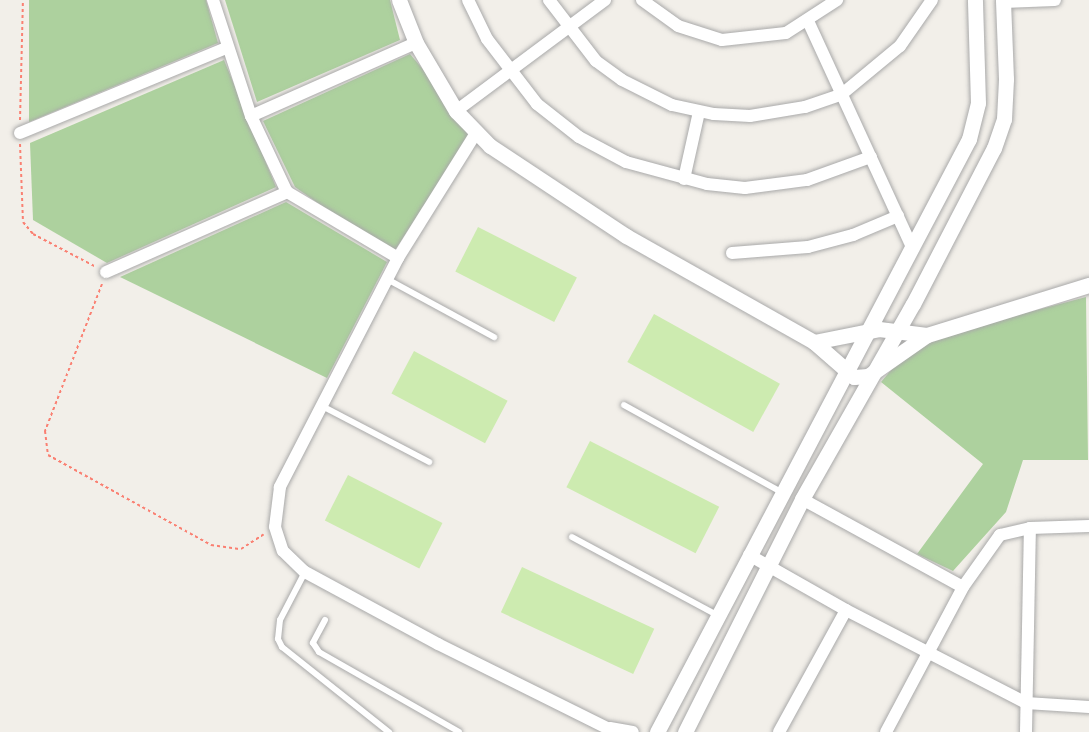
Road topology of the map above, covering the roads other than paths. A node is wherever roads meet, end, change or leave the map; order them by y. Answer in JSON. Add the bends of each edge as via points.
{"nodes":[{"id":1,"x":213,"y":0,"type":"edge"},
{"id":2,"x":399,"y":0,"type":"edge"},
{"id":3,"x":468,"y":0,"type":"edge"},
{"id":4,"x":549,"y":0,"type":"edge"},
{"id":5,"x":605,"y":0,"type":"edge"},
{"id":6,"x":642,"y":0,"type":"edge"},
{"id":7,"x":837,"y":0,"type":"edge"},
{"id":8,"x":933,"y":0,"type":"edge"},
{"id":9,"x":975,"y":0,"type":"edge"},
{"id":10,"x":1055,"y":0,"type":"edge"},
{"id":11,"x":1003,"y":1,"type":"edge"},
{"id":12,"x":808,"y":21,"type":"junction"},
{"id":13,"x":567,"y":27,"type":"junction"},
{"id":14,"x":416,"y":43,"type":"junction"},
{"id":15,"x":226,"y":48,"type":"junction"},
{"id":16,"x":509,"y":70,"type":"junction"},
{"id":17,"x":842,"y":94,"type":"junction"},
{"id":18,"x":456,"y":111,"type":"junction"},
{"id":19,"x":699,"y":112,"type":"junction"},
{"id":20,"x":251,"y":116,"type":"junction"},
{"id":21,"x":20,"y":133,"type":"road end"},
{"id":22,"x":476,"y":133,"type":"junction"},
{"id":23,"x":871,"y":157,"type":"junction"},
{"id":24,"x":684,"y":179,"type":"junction"},
{"id":25,"x":287,"y":192,"type":"junction"},
{"id":26,"x":898,"y":216,"type":"junction"},
{"id":27,"x":913,"y":249,"type":"junction"},
{"id":28,"x":732,"y":253,"type":"dead end"},
{"id":29,"x":398,"y":258,"type":"junction"},
{"id":30,"x":106,"y":272,"type":"road end"},
{"id":31,"x":387,"y":279,"type":"junction"},
{"id":32,"x":1089,"y":285,"type":"edge"},
{"id":33,"x":897,"y":330,"type":"junction"},
{"id":34,"x":868,"y":332,"type":"junction"},
{"id":35,"x":927,"y":335,"type":"junction"},
{"id":36,"x":494,"y":337,"type":"dead end"},
{"id":37,"x":814,"y":342,"type":"junction"},
{"id":38,"x":846,"y":370,"type":"junction"},
{"id":39,"x":875,"y":370,"type":"junction"},
{"id":40,"x":624,"y":405,"type":"dead end"},
{"id":41,"x":322,"y":406,"type":"junction"},
{"id":42,"x":429,"y":462,"type":"dead end"},
{"id":43,"x":781,"y":492,"type":"junction"},
{"id":44,"x":802,"y":499,"type":"junction"},
{"id":45,"x":1089,"y":526,"type":"edge"},
{"id":46,"x":1030,"y":528,"type":"junction"},
{"id":47,"x":572,"y":537,"type":"dead end"},
{"id":48,"x":749,"y":555,"type":"junction"},
{"id":49,"x":769,"y":566,"type":"junction"},
{"id":50,"x":305,"y":572,"type":"junction"},
{"id":51,"x":963,"y":587,"type":"junction"},
{"id":52,"x":846,"y":610,"type":"junction"},
{"id":53,"x":717,"y":616,"type":"junction"},
{"id":54,"x":325,"y":620,"type":"dead end"},
{"id":55,"x":927,"y":653,"type":"junction"},
{"id":56,"x":1026,"y":703,"type":"junction"},
{"id":57,"x":1089,"y":706,"type":"edge"},
{"id":58,"x":613,"y":730,"type":"edge"},
{"id":59,"x":389,"y":732,"type":"edge"},
{"id":60,"x":459,"y":732,"type":"edge"},
{"id":61,"x":633,"y":732,"type":"edge"},
{"id":62,"x":657,"y":732,"type":"edge"},
{"id":63,"x":685,"y":732,"type":"edge"},
{"id":64,"x":779,"y":732,"type":"edge"},
{"id":65,"x":886,"y":732,"type":"edge"},
{"id":66,"x":1026,"y":732,"type":"edge"}],
"edges":[{"from":1,"to":15,"type":"street"},
{"from":2,"to":14,"type":"street"},
{"from":3,"to":16,"type":"street"},
{"from":4,"to":13,"type":"street"},
{"from":5,"to":13,"type":"street"},
{"from":6,"to":12,"type":"street","via":[[678,26],[722,40],[786,33]]},
{"from":7,"to":12,"type":"street"},
{"from":8,"to":17,"type":"street","via":[[900,46]]},
{"from":9,"to":27,"type":"street","via":[[978,103],[969,139]]},
{"from":10,"to":11,"type":"street"},
{"from":11,"to":33,"type":"street","via":[[1004,119],[994,148]]},
{"from":12,"to":17,"type":"street"},
{"from":13,"to":16,"type":"street"},
{"from":13,"to":19,"type":"street","via":[[596,61],[622,80],[662,101]]},
{"from":14,"to":18,"type":"street"},
{"from":14,"to":20,"type":"street"},
{"from":15,"to":20,"type":"street"},
{"from":15,"to":21,"type":"street"},
{"from":16,"to":18,"type":"street"},
{"from":16,"to":24,"type":"street","via":[[537,104],[601,151]]},
{"from":17,"to":19,"type":"street","via":[[777,113],[750,116]]},
{"from":17,"to":23,"type":"street"},
{"from":18,"to":22,"type":"street"},
{"from":19,"to":24,"type":"street"},
{"from":20,"to":25,"type":"street"},
{"from":22,"to":29,"type":"street"},
{"from":22,"to":37,"type":"street","via":[[626,236]]},
{"from":23,"to":24,"type":"street","via":[[778,186],[745,188]]},
{"from":23,"to":26,"type":"street"},
{"from":25,"to":29,"type":"street"},
{"from":25,"to":30,"type":"street"},
{"from":26,"to":27,"type":"street"},
{"from":26,"to":28,"type":"street","via":[[853,235],[808,247]]},
{"from":27,"to":34,"type":"street"},
{"from":29,"to":31,"type":"street"},
{"from":31,"to":36,"type":"lane"},
{"from":31,"to":41,"type":"street"},
{"from":32,"to":35,"type":"street"},
{"from":33,"to":34,"type":"street"},
{"from":33,"to":35,"type":"street"},
{"from":33,"to":39,"type":"street"},
{"from":34,"to":37,"type":"street"},
{"from":34,"to":38,"type":"street"},
{"from":35,"to":39,"type":"street"},
{"from":37,"to":38,"type":"street"},
{"from":38,"to":39,"type":"street","via":[[861,378]]},
{"from":38,"to":43,"type":"street"},
{"from":39,"to":44,"type":"street"},
{"from":40,"to":43,"type":"lane"},
{"from":41,"to":42,"type":"lane"},
{"from":41,"to":50,"type":"street","via":[[280,487],[275,527],[284,551]]},
{"from":43,"to":48,"type":"street"},
{"from":44,"to":49,"type":"street"},
{"from":44,"to":51,"type":"street"},
{"from":45,"to":46,"type":"street"},
{"from":46,"to":51,"type":"street","via":[[1000,535]]},
{"from":46,"to":56,"type":"street"},
{"from":47,"to":53,"type":"lane"},
{"from":48,"to":49,"type":"street"},
{"from":48,"to":53,"type":"street"},
{"from":49,"to":52,"type":"street"},
{"from":49,"to":63,"type":"street"},
{"from":50,"to":58,"type":"street","via":[[438,644]]},
{"from":50,"to":59,"type":"lane","via":[[280,621],[278,639],[282,647]]},
{"from":51,"to":55,"type":"street"},
{"from":52,"to":55,"type":"street"},
{"from":52,"to":64,"type":"street"},
{"from":53,"to":62,"type":"street"},
{"from":54,"to":60,"type":"lane","via":[[313,643],[319,652]]},
{"from":55,"to":56,"type":"street"},
{"from":55,"to":65,"type":"street"},
{"from":56,"to":57,"type":"street"},
{"from":56,"to":66,"type":"street"},
{"from":58,"to":61,"type":"street"}]}
